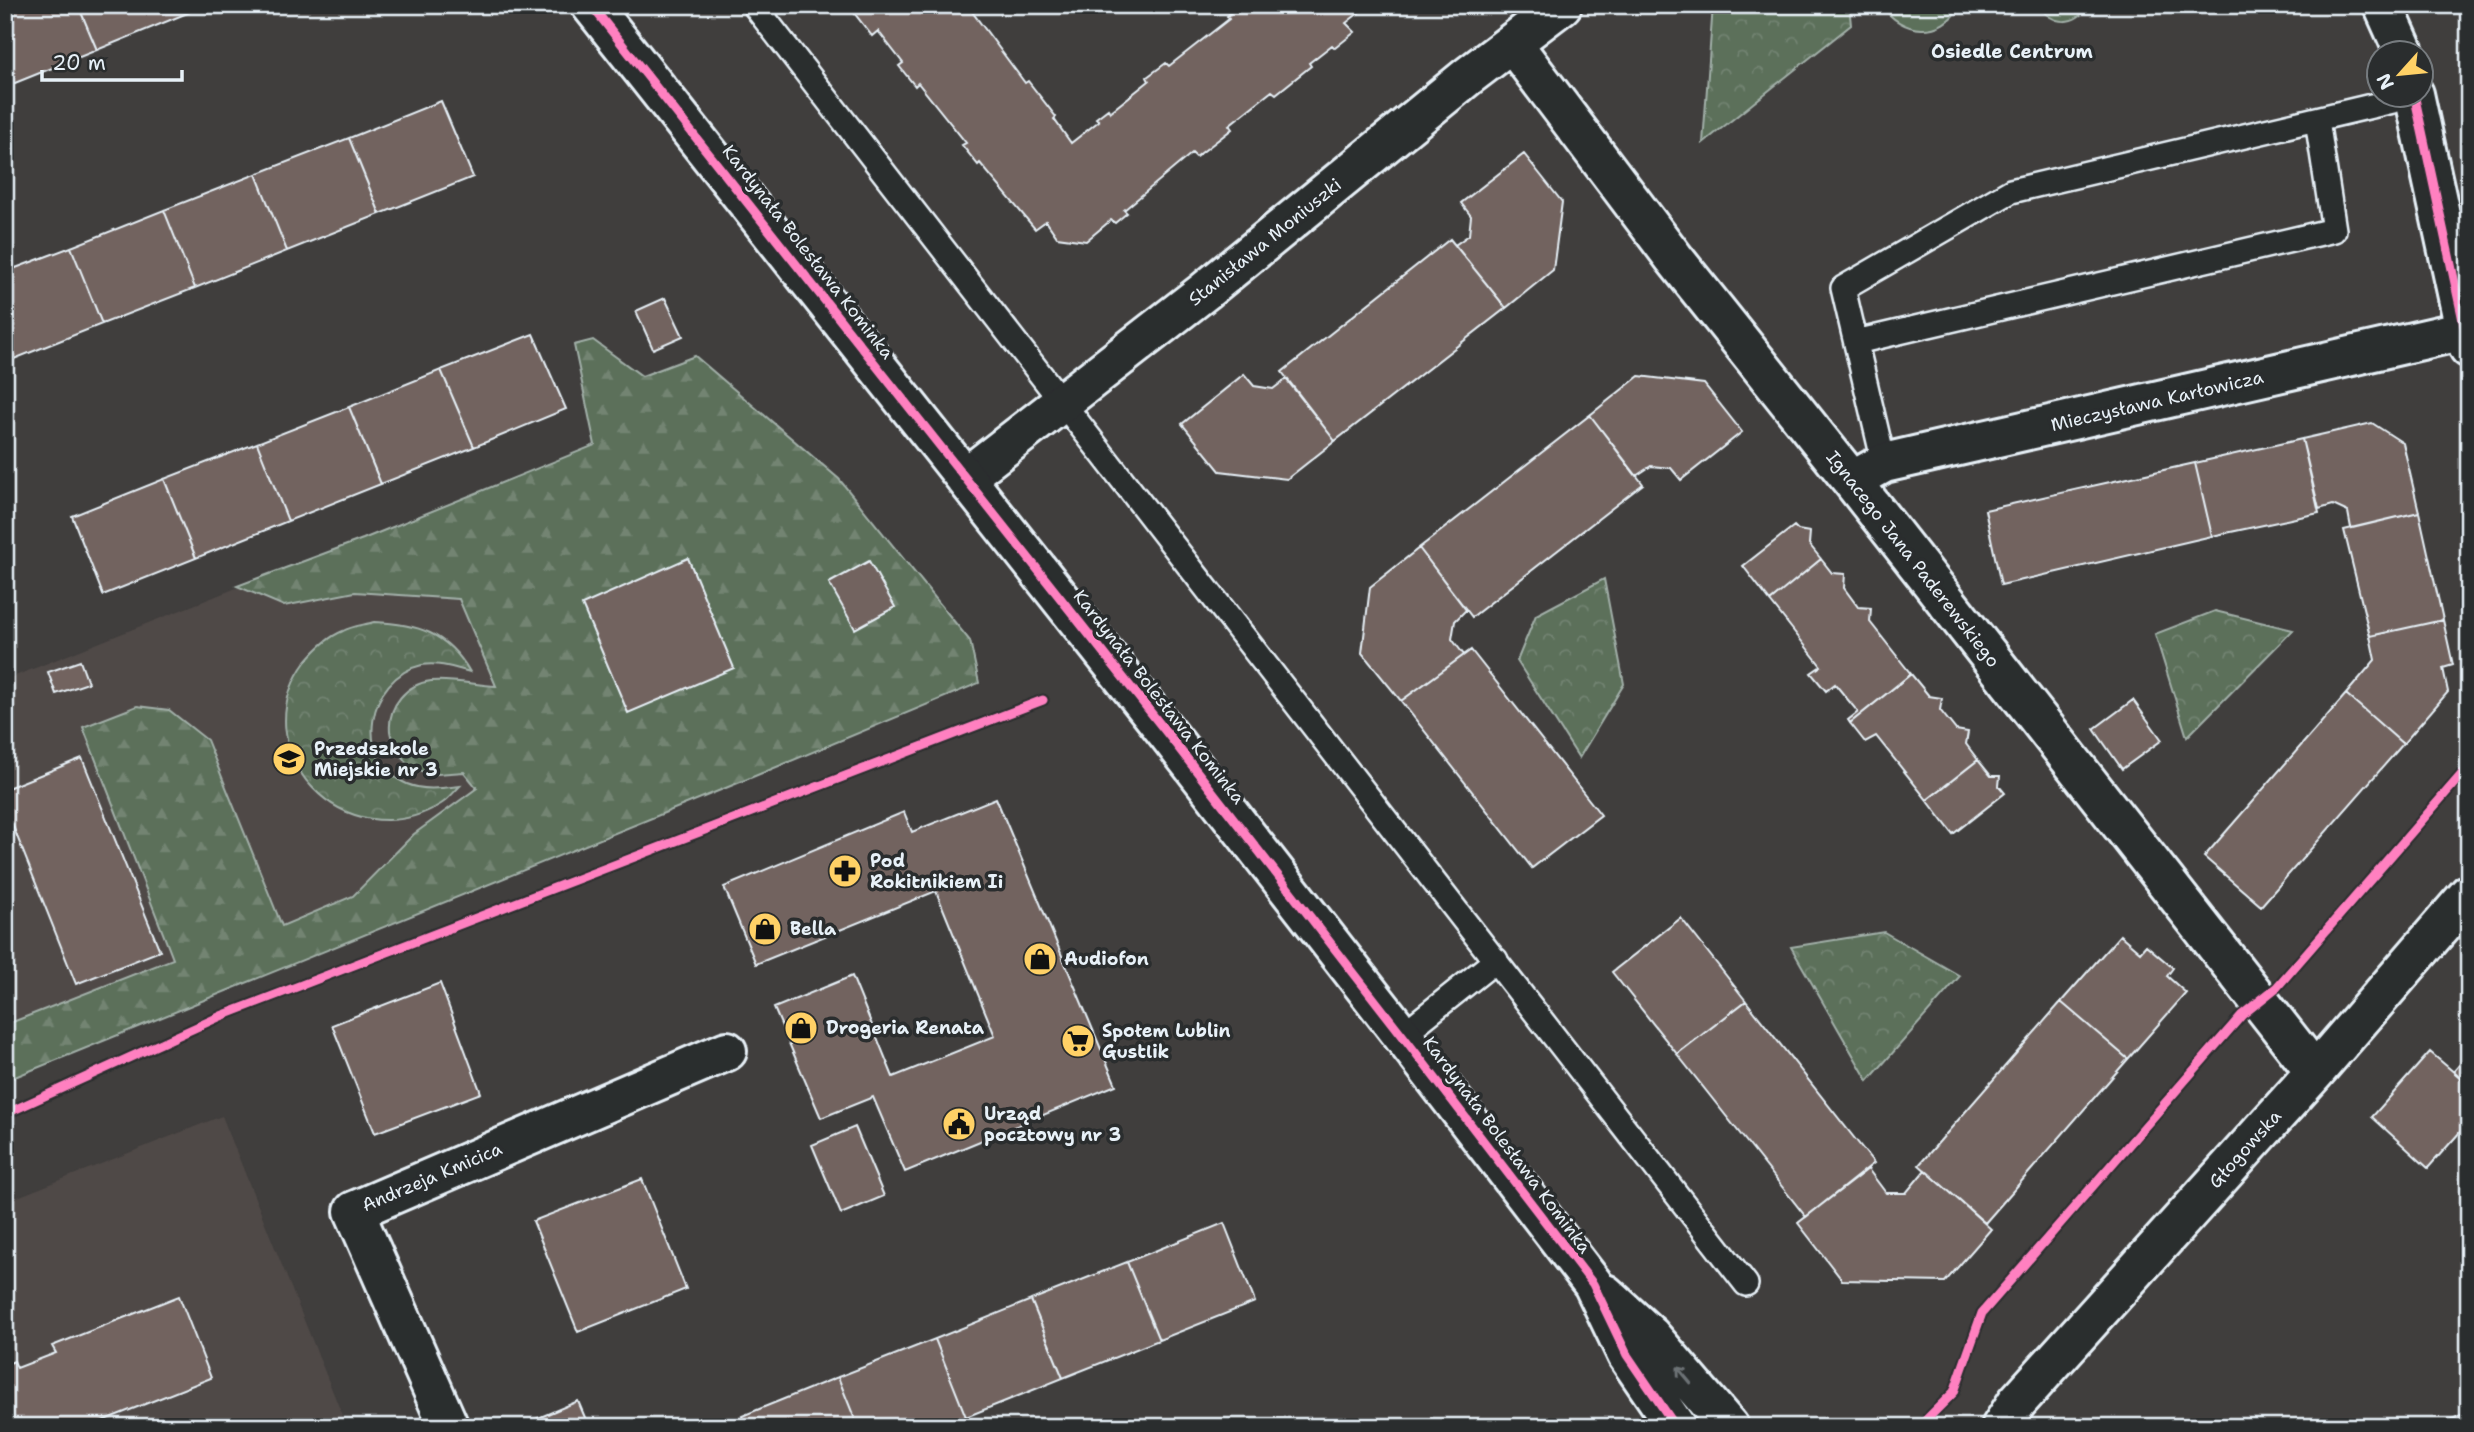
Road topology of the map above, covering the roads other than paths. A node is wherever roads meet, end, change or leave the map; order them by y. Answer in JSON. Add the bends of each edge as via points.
{"nodes":[{"id":1,"x":591,"y":5,"type":"edge"},
{"id":2,"x":754,"y":5,"type":"edge"},
{"id":3,"x":2383,"y":5,"type":"edge"},
{"id":4,"x":1551,"y":9,"type":"edge"},
{"id":5,"x":2398,"y":38,"type":"edge"},
{"id":6,"x":1512,"y":43,"type":"junction"},
{"id":7,"x":2366,"y":107,"type":"edge"},
{"id":8,"x":2417,"y":108,"type":"edge"},
{"id":9,"x":2317,"y":120,"type":"junction"},
{"id":10,"x":2467,"y":339,"type":"edge"},
{"id":11,"x":1856,"y":342,"type":"junction"},
{"id":12,"x":1062,"y":403,"type":"junction"},
{"id":13,"x":1868,"y":472,"type":"junction"},
{"id":14,"x":966,"y":477,"type":"junction"},
{"id":15,"x":2469,"y":894,"type":"edge"},
{"id":16,"x":1496,"y":960,"type":"junction"},
{"id":17,"x":1402,"y":1035,"type":"junction"},
{"id":18,"x":727,"y":1051,"type":"dead end"},
{"id":19,"x":2315,"y":1072,"type":"junction"},
{"id":20,"x":1593,"y":1284,"type":"junction"},
{"id":21,"x":1746,"y":1284,"type":"dead end"},
{"id":22,"x":2009,"y":1414,"type":"edge"},
{"id":23,"x":449,"y":1427,"type":"edge"},
{"id":24,"x":1676,"y":1427,"type":"edge"},
{"id":25,"x":1729,"y":1427,"type":"edge"},
{"id":26,"x":1983,"y":1427,"type":"edge"}],
"edges":[{"from":1,"to":14,"type":"street","name":"Kardynała Bolesława Kominka"},
{"from":2,"to":12,"type":"lane"},
{"from":3,"to":5,"type":"street"},
{"from":4,"to":6,"type":"street","name":"Stanisława Moniuszki"},
{"from":6,"to":12,"type":"street","name":"Stanisława Moniuszki"},
{"from":6,"to":13,"type":"street","name":"Ignacego Jana Paderewskiego","via":[[1674,258]]},
{"from":7,"to":9,"type":"lane"},
{"from":8,"to":10,"type":"street"},
{"from":9,"to":11,"type":"lane","via":[[2011,191],[1843,288]]},
{"from":9,"to":11,"type":"lane","via":[[2334,230]]},
{"from":10,"to":13,"type":"street","name":"Mieczysława Karłowicza"},
{"from":11,"to":13,"type":"lane"},
{"from":12,"to":14,"type":"street","name":"Stanisława Moniuszki"},
{"from":12,"to":16,"type":"lane"},
{"from":13,"to":19,"type":"street","name":"Ignacego Jana Paderewskiego"},
{"from":14,"to":17,"type":"street","name":"Kardynała Bolesława Kominka"},
{"from":15,"to":19,"type":"street","name":"Głogowska"},
{"from":16,"to":17,"type":"lane"},
{"from":16,"to":21,"type":"lane"},
{"from":17,"to":20,"type":"street","name":"Kardynała Bolesława Kominka"},
{"from":18,"to":23,"type":"street","name":"Andrzeja Kmicica","via":[[354,1211]]},
{"from":19,"to":22,"type":"street","name":"Głogowska"},
{"from":20,"to":24,"type":"street","name":"Kardynała Bolesława Kominka","via":[[1627,1355]]},
{"from":25,"to":20,"type":"street","name":"Kardynała Bolesława Kominka","one_way":true,"via":[[1651,1336]]},
{"from":22,"to":26,"type":"street","name":"Głogowska"}]}
